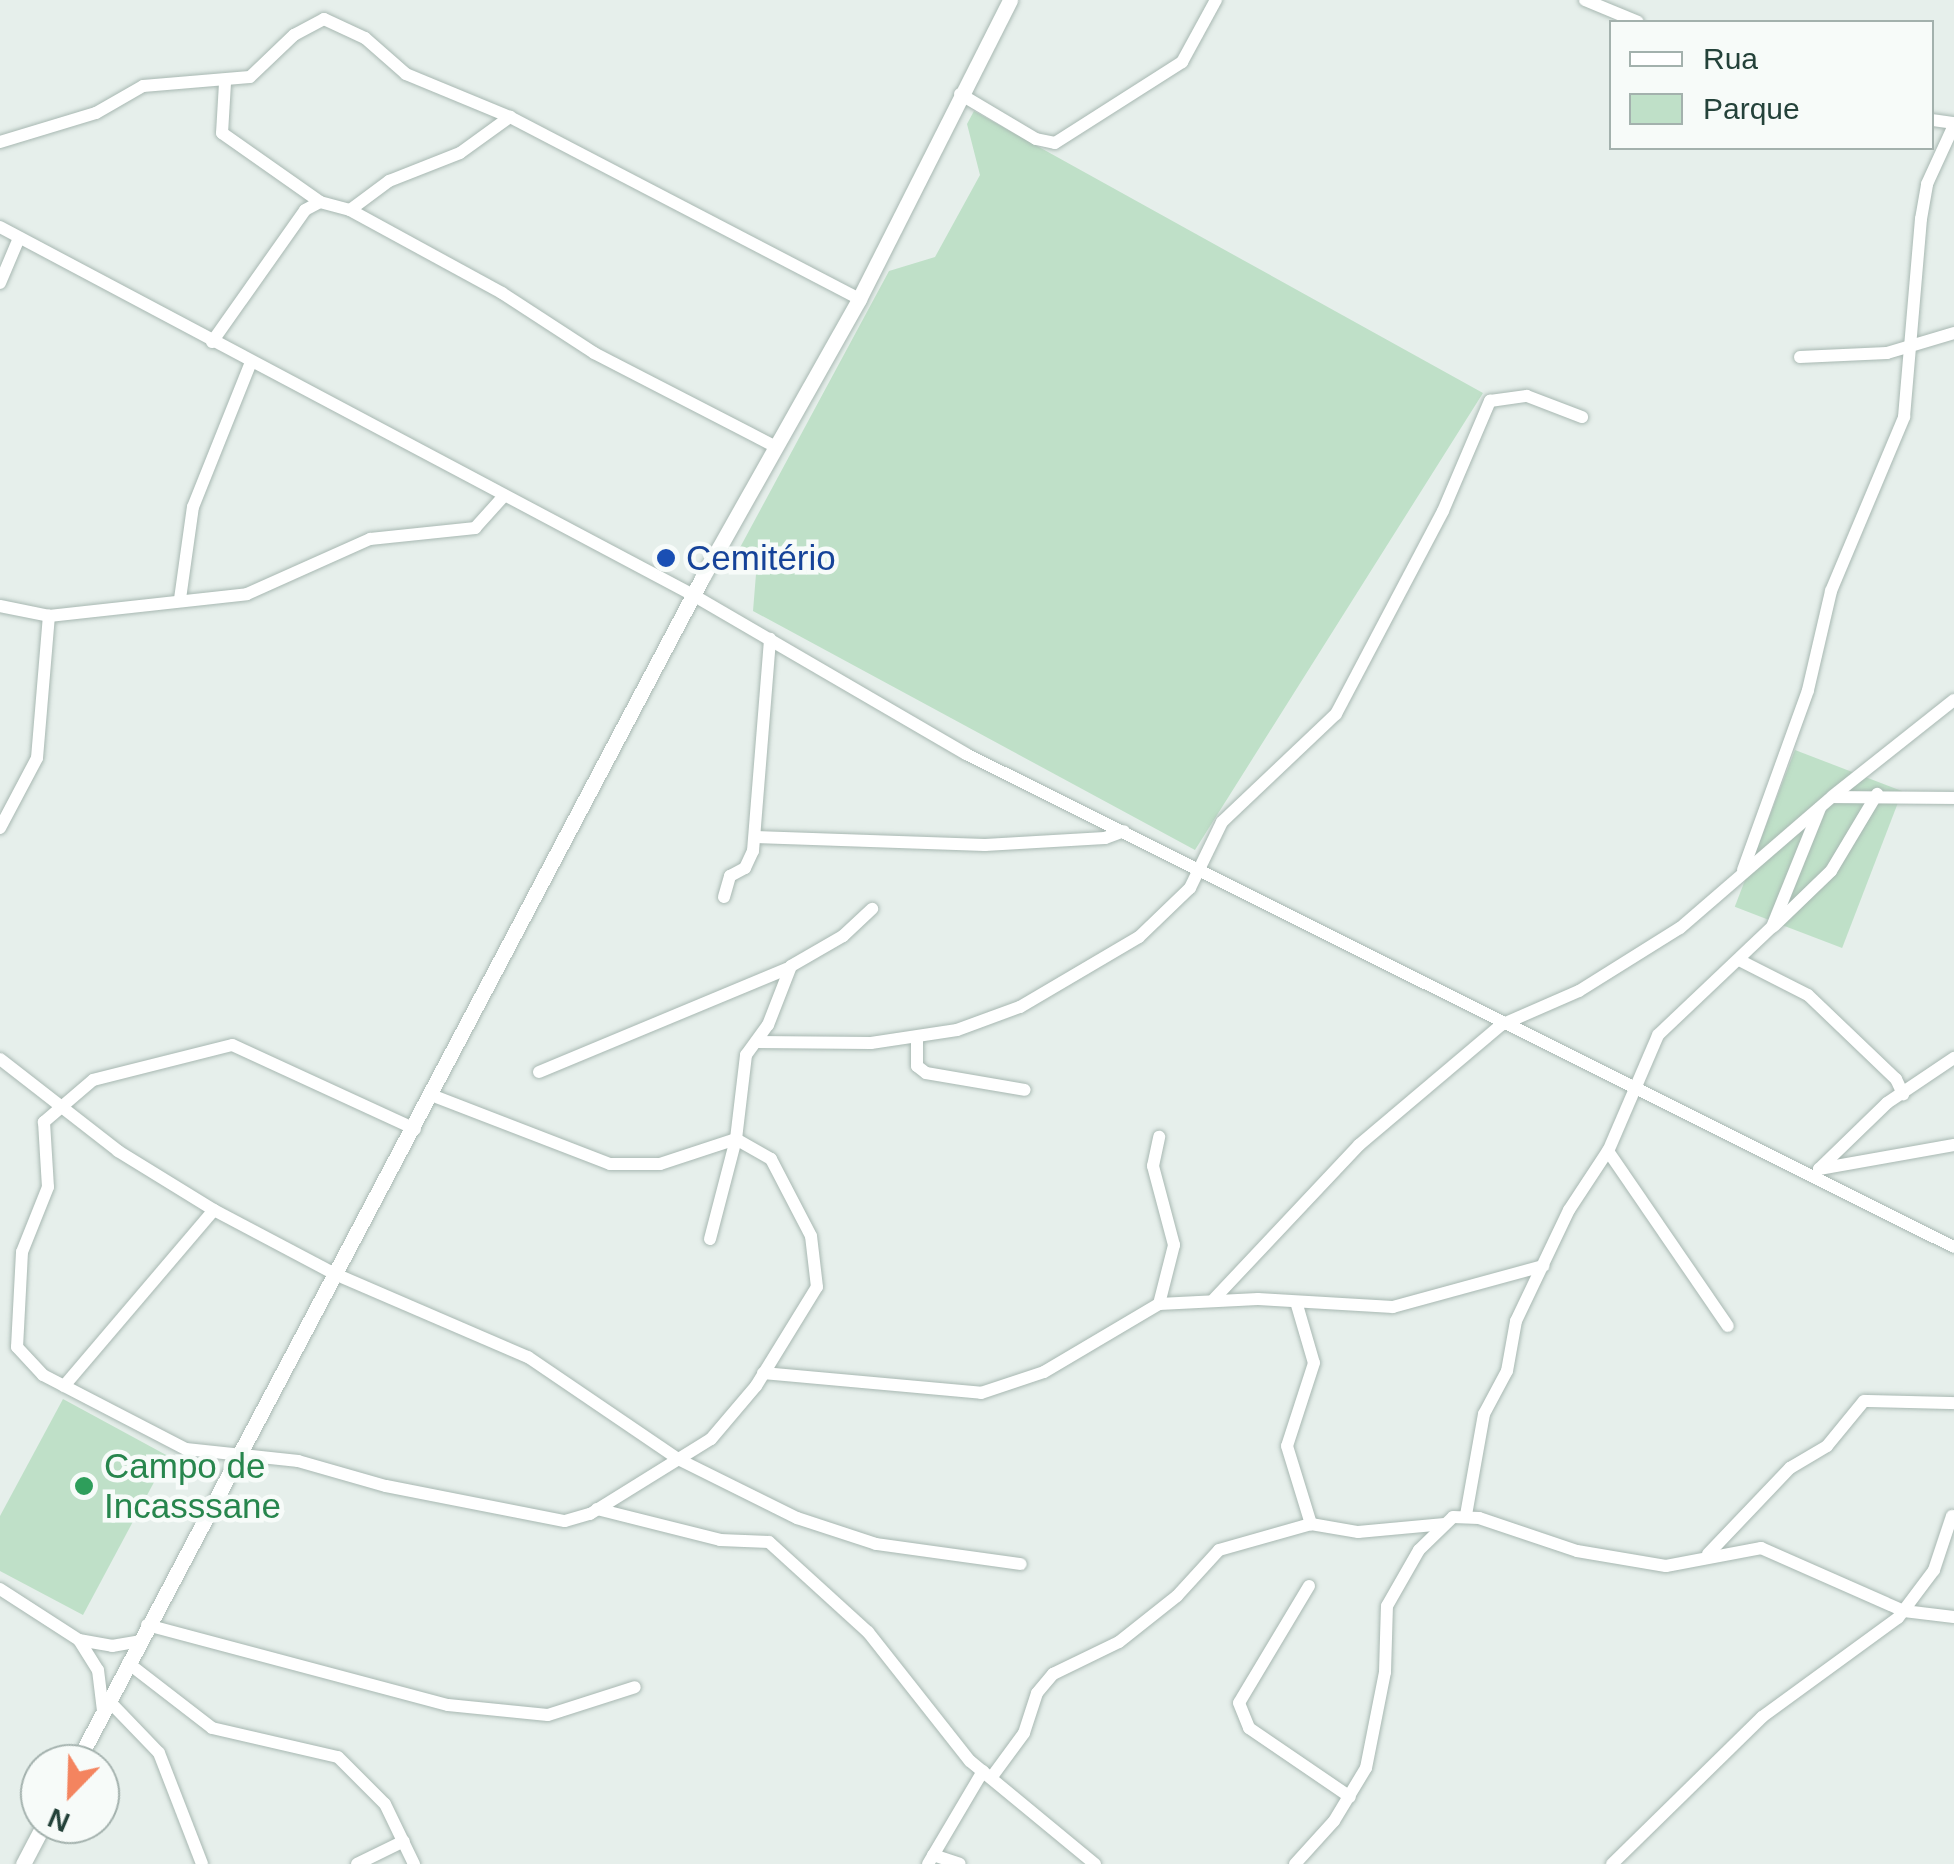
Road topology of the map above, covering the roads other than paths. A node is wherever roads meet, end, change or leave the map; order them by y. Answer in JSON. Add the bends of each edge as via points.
{"nodes":[{"id":1,"x":1010,"y":0,"type":"edge"},
{"id":2,"x":1216,"y":0,"type":"edge"},
{"id":3,"x":1585,"y":0,"type":"edge"},
{"id":4,"x":1633,"y":20,"type":"edge"},
{"id":5,"x":225,"y":83,"type":"junction"},
{"id":6,"x":960,"y":94,"type":"junction"},
{"id":7,"x":510,"y":117,"type":"junction"},
{"id":8,"x":1954,"y":124,"type":"edge"},
{"id":9,"x":0,"y":142,"type":"edge"},
{"id":10,"x":320,"y":202,"type":"junction"},
{"id":11,"x":350,"y":210,"type":"junction"},
{"id":12,"x":0,"y":227,"type":"edge"},
{"id":13,"x":19,"y":238,"type":"junction"},
{"id":14,"x":0,"y":283,"type":"edge"},
{"id":15,"x":859,"y":299,"type":"junction"},
{"id":16,"x":1954,"y":333,"type":"edge"},
{"id":17,"x":212,"y":342,"type":"junction"},
{"id":18,"x":1912,"y":344,"type":"junction"},
{"id":19,"x":1800,"y":357,"type":"dead end"},
{"id":20,"x":251,"y":362,"type":"junction"},
{"id":21,"x":1582,"y":417,"type":"dead end"},
{"id":22,"x":776,"y":447,"type":"junction"},
{"id":23,"x":503,"y":496,"type":"junction"},
{"id":24,"x":693,"y":595,"type":"junction"},
{"id":25,"x":180,"y":598,"type":"junction"},
{"id":26,"x":0,"y":606,"type":"edge"},
{"id":27,"x":49,"y":616,"type":"junction"},
{"id":28,"x":770,"y":639,"type":"junction"},
{"id":29,"x":1954,"y":700,"type":"edge"},
{"id":30,"x":1878,"y":794,"type":"junction"},
{"id":31,"x":1832,"y":797,"type":"junction"},
{"id":32,"x":1954,"y":798,"type":"edge"},
{"id":33,"x":1820,"y":808,"type":"junction"},
{"id":34,"x":0,"y":828,"type":"edge"},
{"id":35,"x":1124,"y":830,"type":"junction"},
{"id":36,"x":755,"y":836,"type":"junction"},
{"id":37,"x":1199,"y":873,"type":"junction"},
{"id":38,"x":1740,"y":876,"type":"junction"},
{"id":39,"x":724,"y":896,"type":"dead end"},
{"id":40,"x":872,"y":908,"type":"dead end"},
{"id":41,"x":1772,"y":927,"type":"junction"},
{"id":42,"x":1739,"y":960,"type":"junction"},
{"id":43,"x":791,"y":966,"type":"junction"},
{"id":44,"x":1500,"y":1025,"type":"junction"},
{"id":45,"x":917,"y":1039,"type":"junction"},
{"id":46,"x":757,"y":1042,"type":"junction"},
{"id":47,"x":1954,"y":1058,"type":"edge"},
{"id":48,"x":0,"y":1059,"type":"edge"},
{"id":49,"x":539,"y":1072,"type":"dead end"},
{"id":50,"x":1633,"y":1088,"type":"junction"},
{"id":51,"x":1024,"y":1090,"type":"dead end"},
{"id":52,"x":1903,"y":1094,"type":"junction"},
{"id":53,"x":431,"y":1095,"type":"junction"},
{"id":54,"x":60,"y":1106,"type":"junction"},
{"id":55,"x":415,"y":1129,"type":"junction"},
{"id":56,"x":1159,"y":1137,"type":"dead end"},
{"id":57,"x":736,"y":1139,"type":"junction"},
{"id":58,"x":1954,"y":1145,"type":"edge"},
{"id":59,"x":1608,"y":1151,"type":"junction"},
{"id":60,"x":1818,"y":1170,"type":"junction"},
{"id":61,"x":1802,"y":1174,"type":"junction"},
{"id":62,"x":214,"y":1210,"type":"junction"},
{"id":63,"x":710,"y":1240,"type":"dead end"},
{"id":64,"x":1954,"y":1247,"type":"edge"},
{"id":65,"x":1543,"y":1266,"type":"junction"},
{"id":66,"x":334,"y":1274,"type":"junction"},
{"id":67,"x":1214,"y":1299,"type":"junction"},
{"id":68,"x":1159,"y":1304,"type":"junction"},
{"id":69,"x":1298,"y":1305,"type":"junction"},
{"id":70,"x":1728,"y":1326,"type":"dead end"},
{"id":71,"x":763,"y":1373,"type":"junction"},
{"id":72,"x":64,"y":1386,"type":"junction"},
{"id":73,"x":1954,"y":1403,"type":"edge"},
{"id":74,"x":238,"y":1452,"type":"junction"},
{"id":75,"x":678,"y":1459,"type":"junction"},
{"id":76,"x":597,"y":1510,"type":"junction"},
{"id":77,"x":1466,"y":1515,"type":"junction"},
{"id":78,"x":1952,"y":1516,"type":"dead end"},
{"id":79,"x":1311,"y":1524,"type":"junction"},
{"id":80,"x":1445,"y":1524,"type":"junction"},
{"id":81,"x":1706,"y":1556,"type":"junction"},
{"id":82,"x":1021,"y":1564,"type":"dead end"},
{"id":83,"x":1309,"y":1586,"type":"dead end"},
{"id":84,"x":0,"y":1589,"type":"edge"},
{"id":85,"x":1904,"y":1611,"type":"junction"},
{"id":86,"x":1954,"y":1617,"type":"edge"},
{"id":87,"x":147,"y":1625,"type":"junction"},
{"id":88,"x":79,"y":1640,"type":"junction"},
{"id":89,"x":139,"y":1642,"type":"junction"},
{"id":90,"x":128,"y":1663,"type":"junction"},
{"id":91,"x":635,"y":1687,"type":"dead end"},
{"id":92,"x":106,"y":1707,"type":"junction"},
{"id":93,"x":87,"y":1744,"type":"edge"},
{"id":94,"x":987,"y":1774,"type":"junction"},
{"id":95,"x":1350,"y":1797,"type":"junction"},
{"id":96,"x":404,"y":1841,"type":"junction"},
{"id":97,"x":931,"y":1860,"type":"edge"},
{"id":98,"x":202,"y":1864,"type":"edge"},
{"id":99,"x":357,"y":1864,"type":"edge"},
{"id":100,"x":414,"y":1864,"type":"edge"},
{"id":101,"x":960,"y":1864,"type":"edge"},
{"id":102,"x":1095,"y":1864,"type":"edge"},
{"id":103,"x":1295,"y":1864,"type":"edge"},
{"id":104,"x":1612,"y":1864,"type":"edge"}],
"edges":[{"from":1,"to":6,"type":"street"},
{"from":2,"to":6,"type":"street","via":[[1182,62],[1055,143],[1036,139]]},
{"from":3,"to":4,"type":"street"},
{"from":5,"to":7,"type":"street","via":[[264,68],[294,36],[324,20],[365,38],[406,74]]},
{"from":5,"to":9,"type":"street","via":[[143,86],[96,113]]},
{"from":5,"to":10,"type":"street","via":[[222,134]]},
{"from":6,"to":15,"type":"street"},
{"from":7,"to":11,"type":"street","via":[[438,166],[389,182]]},
{"from":7,"to":15,"type":"street"},
{"from":8,"to":18,"type":"street","via":[[1928,184]]},
{"from":10,"to":11,"type":"street"},
{"from":10,"to":17,"type":"street","via":[[276,244]]},
{"from":11,"to":22,"type":"street","via":[[502,293],[594,353]]},
{"from":12,"to":13,"type":"street"},
{"from":13,"to":14,"type":"street"},
{"from":13,"to":17,"type":"street"},
{"from":15,"to":22,"type":"street"},
{"from":16,"to":18,"type":"street"},
{"from":17,"to":20,"type":"street"},
{"from":18,"to":19,"type":"street","via":[[1886,353]]},
{"from":18,"to":38,"type":"street","via":[[1904,417],[1832,591],[1808,690]]},
{"from":20,"to":23,"type":"street"},
{"from":20,"to":25,"type":"street","via":[[193,507]]},
{"from":21,"to":37,"type":"street","via":[[1527,396],[1490,401],[1443,511],[1336,714],[1222,822]]},
{"from":22,"to":24,"type":"street"},
{"from":23,"to":24,"type":"street"},
{"from":23,"to":25,"type":"street","via":[[475,528],[370,539],[268,589]]},
{"from":24,"to":28,"type":"street"},
{"from":24,"to":53,"type":"street"},
{"from":25,"to":27,"type":"street"},
{"from":26,"to":27,"type":"street"},
{"from":27,"to":34,"type":"street","via":[[37,758]]},
{"from":28,"to":35,"type":"street","via":[[966,754]]},
{"from":28,"to":36,"type":"street"},
{"from":29,"to":31,"type":"street"},
{"from":30,"to":31,"type":"street"},
{"from":30,"to":32,"type":"street"},
{"from":30,"to":41,"type":"street","via":[[1832,872]]},
{"from":31,"to":33,"type":"street"},
{"from":33,"to":38,"type":"street"},
{"from":33,"to":41,"type":"street"},
{"from":35,"to":36,"type":"street","via":[[1105,838],[985,845]]},
{"from":35,"to":37,"type":"street"},
{"from":36,"to":39,"type":"street","via":[[750,860],[730,876]]},
{"from":37,"to":44,"type":"street"},
{"from":37,"to":45,"type":"street","via":[[1140,938],[1096,964],[988,1021]]},
{"from":38,"to":44,"type":"street","via":[[1635,958]]},
{"from":40,"to":43,"type":"street","via":[[843,936]]},
{"from":41,"to":42,"type":"street"},
{"from":42,"to":50,"type":"street","via":[[1699,990],[1658,1035]]},
{"from":42,"to":52,"type":"street","via":[[1808,995],[1896,1079]]},
{"from":43,"to":46,"type":"street"},
{"from":43,"to":49,"type":"street"},
{"from":44,"to":50,"type":"street"},
{"from":44,"to":67,"type":"street","via":[[1359,1144]]},
{"from":45,"to":46,"type":"street"},
{"from":45,"to":51,"type":"street","via":[[917,1066],[926,1073]]},
{"from":46,"to":57,"type":"street","via":[[746,1055]]},
{"from":47,"to":52,"type":"street"},
{"from":48,"to":54,"type":"street"},
{"from":50,"to":59,"type":"street"},
{"from":50,"to":61,"type":"street"},
{"from":52,"to":60,"type":"street"},
{"from":53,"to":55,"type":"street"},
{"from":53,"to":57,"type":"street","via":[[610,1164],[660,1164]]},
{"from":54,"to":55,"type":"street","via":[[94,1080],[232,1046],[272,1058],[342,1100]]},
{"from":54,"to":62,"type":"street"},
{"from":54,"to":72,"type":"street","via":[[42,1128],[48,1187],[22,1252],[14,1323],[24,1358]]},
{"from":55,"to":66,"type":"street"},
{"from":56,"to":68,"type":"street","via":[[1154,1166],[1174,1245]]},
{"from":57,"to":63,"type":"street"},
{"from":57,"to":71,"type":"street","via":[[761,1148],[782,1173],[817,1260],[814,1300]]},
{"from":58,"to":60,"type":"street"},
{"from":59,"to":65,"type":"street"},
{"from":59,"to":70,"type":"street"},
{"from":60,"to":61,"type":"street"},
{"from":61,"to":64,"type":"street"},
{"from":62,"to":66,"type":"street"},
{"from":62,"to":72,"type":"street"},
{"from":65,"to":69,"type":"street","via":[[1393,1307]]},
{"from":65,"to":77,"type":"street","via":[[1516,1321],[1507,1370],[1484,1414]]},
{"from":66,"to":74,"type":"street"},
{"from":66,"to":75,"type":"street","via":[[528,1357]]},
{"from":67,"to":68,"type":"street"},
{"from":67,"to":69,"type":"street"},
{"from":68,"to":71,"type":"street","via":[[1044,1372],[980,1392]]},
{"from":69,"to":79,"type":"street","via":[[1314,1363],[1287,1446]]},
{"from":71,"to":75,"type":"street","via":[[711,1439]]},
{"from":72,"to":74,"type":"street","via":[[169,1443],[202,1453]]},
{"from":73,"to":81,"type":"street","via":[[1864,1401],[1827,1446],[1790,1468]]},
{"from":74,"to":76,"type":"street","via":[[564,1521]]},
{"from":74,"to":87,"type":"street"},
{"from":75,"to":76,"type":"street"},
{"from":75,"to":82,"type":"street","via":[[854,1540]]},
{"from":76,"to":94,"type":"street","via":[[720,1540],[770,1542],[868,1632],[947,1736]]},
{"from":77,"to":80,"type":"street"},
{"from":77,"to":81,"type":"street","via":[[1614,1558],[1666,1566]]},
{"from":78,"to":85,"type":"street","via":[[1934,1570]]},
{"from":79,"to":80,"type":"street","via":[[1358,1532]]},
{"from":79,"to":94,"type":"street","via":[[1219,1550],[1177,1596],[1120,1642],[1053,1674],[1037,1693],[1024,1733]]},
{"from":80,"to":95,"type":"street","via":[[1420,1550],[1387,1606],[1377,1730]]},
{"from":81,"to":85,"type":"street","via":[[1761,1548]]},
{"from":83,"to":95,"type":"street","via":[[1239,1703],[1249,1728]]},
{"from":84,"to":88,"type":"street"},
{"from":85,"to":86,"type":"street"},
{"from":85,"to":104,"type":"street","via":[[1762,1717]]},
{"from":87,"to":89,"type":"street"},
{"from":87,"to":91,"type":"street","via":[[448,1706],[548,1715]]},
{"from":88,"to":89,"type":"street"},
{"from":88,"to":92,"type":"street","via":[[98,1670]]},
{"from":89,"to":90,"type":"street"},
{"from":90,"to":92,"type":"street"},
{"from":90,"to":96,"type":"street","via":[[212,1728],[338,1757],[384,1804]]},
{"from":92,"to":93,"type":"street"},
{"from":92,"to":98,"type":"street","via":[[160,1753]]},
{"from":94,"to":97,"type":"street"},
{"from":94,"to":102,"type":"street"},
{"from":95,"to":103,"type":"street"},
{"from":96,"to":99,"type":"street"},
{"from":96,"to":100,"type":"street"},
{"from":97,"to":101,"type":"street"}]}
